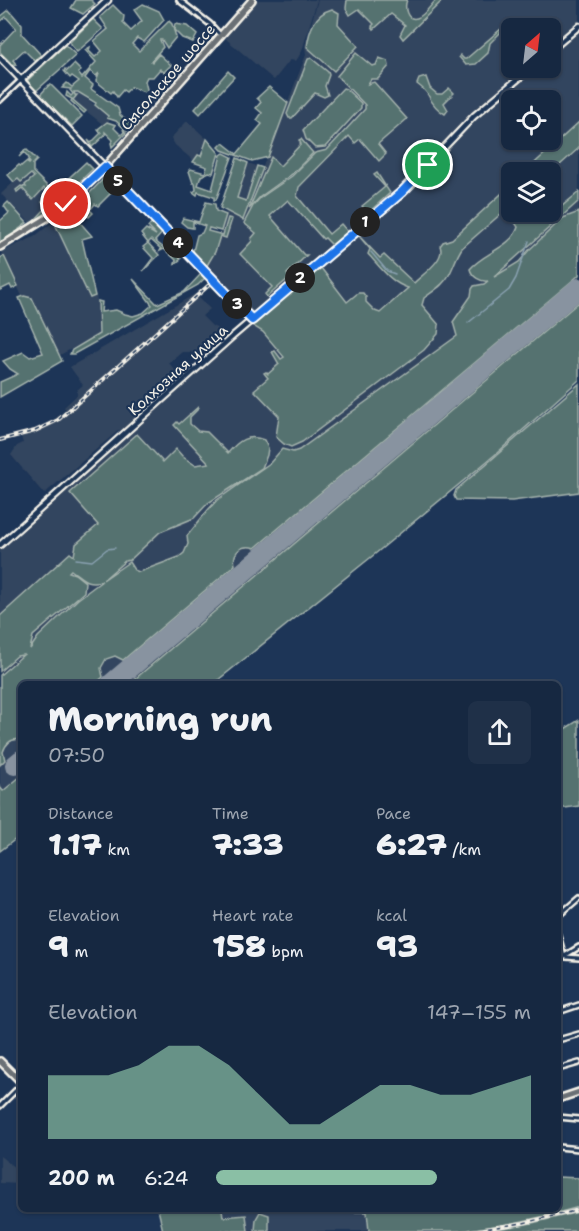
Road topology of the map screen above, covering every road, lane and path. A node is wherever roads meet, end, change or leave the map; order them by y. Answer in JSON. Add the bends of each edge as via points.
{"nodes":[{"id":1,"x":108,"y":0,"type":"edge"},
{"id":2,"x":179,"y":0,"type":"edge"},
{"id":3,"x":252,"y":0,"type":"edge"},
{"id":4,"x":579,"y":26,"type":"edge"},
{"id":5,"x":221,"y":36,"type":"junction"},
{"id":6,"x":561,"y":42,"type":"edge"},
{"id":7,"x":0,"y":58,"type":"edge"},
{"id":8,"x":519,"y":78,"type":"edge"},
{"id":9,"x":21,"y":80,"type":"junction"},
{"id":10,"x":0,"y":100,"type":"edge"},
{"id":11,"x":104,"y":169,"type":"junction"},
{"id":12,"x":0,"y":249,"type":"edge"},
{"id":13,"x":252,"y":320,"type":"junction"},
{"id":14,"x":0,"y":545,"type":"edge"},
{"id":15,"x":579,"y":898,"type":"edge"},
{"id":16,"x":561,"y":913,"type":"edge"},
{"id":17,"x":561,"y":946,"type":"edge"},
{"id":18,"x":579,"y":947,"type":"edge"},
{"id":19,"x":564,"y":957,"type":"junction"},
{"id":20,"x":579,"y":957,"type":"edge"},
{"id":21,"x":561,"y":958,"type":"edge"},
{"id":22,"x":579,"y":1006,"type":"edge"},
{"id":23,"x":561,"y":1011,"type":"edge"},
{"id":24,"x":579,"y":1034,"type":"edge"},
{"id":25,"x":561,"y":1039,"type":"edge"},
{"id":26,"x":0,"y":1061,"type":"edge"},
{"id":27,"x":579,"y":1063,"type":"edge"},
{"id":28,"x":561,"y":1068,"type":"edge"},
{"id":29,"x":18,"y":1080,"type":"edge"},
{"id":30,"x":18,"y":1086,"type":"edge"},
{"id":31,"x":579,"y":1092,"type":"edge"},
{"id":32,"x":561,"y":1098,"type":"edge"},
{"id":33,"x":0,"y":1106,"type":"edge"},
{"id":34,"x":561,"y":1117,"type":"edge"},
{"id":35,"x":579,"y":1119,"type":"edge"},
{"id":36,"x":561,"y":1147,"type":"edge"},
{"id":37,"x":579,"y":1149,"type":"edge"}],
"edges":[{"from":1,"to":9,"type":"street"},
{"from":2,"to":5,"type":"street"},
{"from":3,"to":5,"type":"main road","name":"Сысольское шоссе"},
{"from":4,"to":6,"type":"street"},
{"from":5,"to":11,"type":"main road","name":"Сысольское шоссе"},
{"from":7,"to":9,"type":"street"},
{"from":8,"to":13,"type":"street","name":"Колхозная улица","via":[[474,116],[402,192]]},
{"from":9,"to":10,"type":"street"},
{"from":9,"to":11,"type":"street"},
{"from":11,"to":12,"type":"main road","name":"Сысольское шоссе","via":[[50,216]]},
{"from":11,"to":13,"type":"street"},
{"from":13,"to":14,"type":"street","name":"Колхозная улица"},
{"from":15,"to":16,"type":"street"},
{"from":17,"to":19,"type":"street"},
{"from":18,"to":19,"type":"street"},
{"from":19,"to":20,"type":"street"},
{"from":19,"to":21,"type":"street"},
{"from":22,"to":23,"type":"street"},
{"from":24,"to":25,"type":"street"},
{"from":26,"to":29,"type":"main road"},
{"from":27,"to":28,"type":"street"},
{"from":30,"to":33,"type":"street"},
{"from":31,"to":32,"type":"main road"},
{"from":34,"to":35,"type":"street"},
{"from":36,"to":37,"type":"street"}]}
